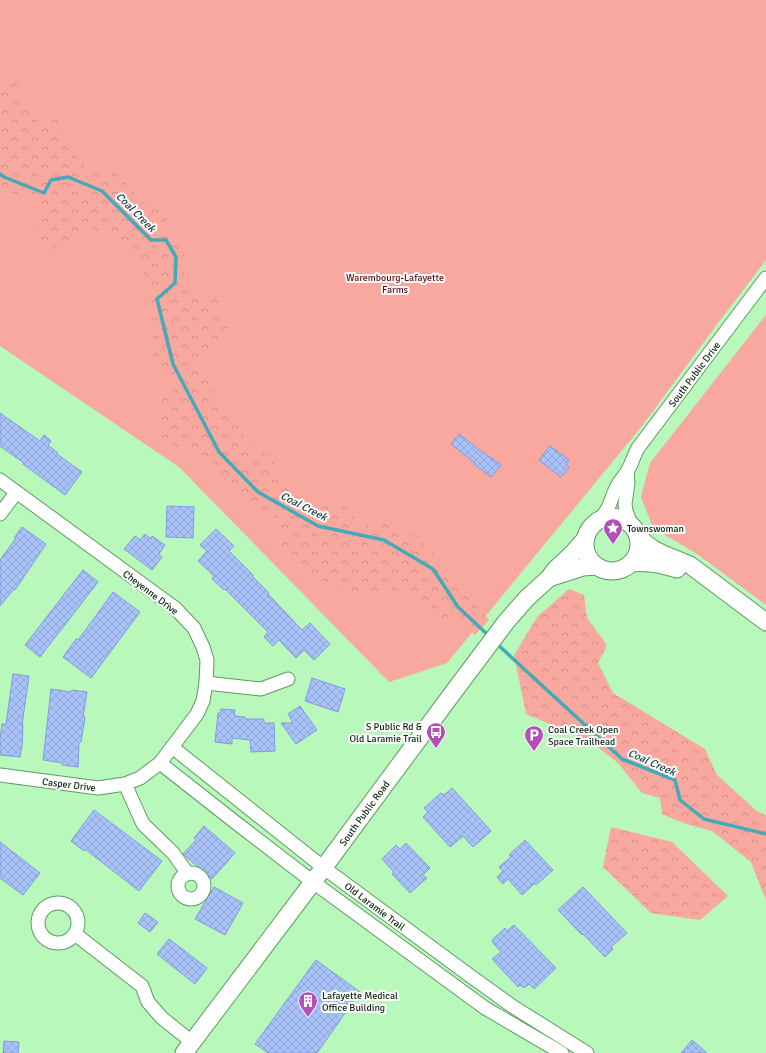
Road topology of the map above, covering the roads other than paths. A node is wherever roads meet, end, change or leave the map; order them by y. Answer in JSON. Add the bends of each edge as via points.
{"nodes":[{"id":1,"x":766,"y":278,"type":"edge"},
{"id":2,"x":627,"y":472,"type":"junction"},
{"id":3,"x":0,"y":480,"type":"edge"},
{"id":4,"x":16,"y":493,"type":"junction"},
{"id":5,"x":0,"y":514,"type":"edge"},
{"id":6,"x":598,"y":521,"type":"junction"},
{"id":7,"x":634,"y":529,"type":"junction"},
{"id":8,"x":586,"y":538,"type":"junction"},
{"id":9,"x":631,"y":563,"type":"junction"},
{"id":10,"x":596,"y":566,"type":"junction"},
{"id":11,"x":549,"y":578,"type":"junction"},
{"id":12,"x":716,"y":585,"type":"junction"},
{"id":13,"x":766,"y":622,"type":"edge"},
{"id":14,"x":288,"y":679,"type":"dead end"},
{"id":15,"x":206,"y":683,"type":"junction"},
{"id":16,"x":172,"y":747,"type":"junction"},
{"id":17,"x":160,"y":762,"type":"junction"},
{"id":18,"x":0,"y":775,"type":"edge"},
{"id":19,"x":125,"y":784,"type":"junction"},
{"id":20,"x":324,"y":868,"type":"junction"},
{"id":21,"x":188,"y":874,"type":"dead end"},
{"id":22,"x":313,"y":882,"type":"junction"},
{"id":23,"x":75,"y":934,"type":"dead end"},
{"id":24,"x":188,"y":1047,"type":"edge"},
{"id":25,"x":565,"y":1051,"type":"edge"},
{"id":26,"x":587,"y":1053,"type":"edge"}],
"edges":[{"from":1,"to":2,"type":"street","name":"South Public Drive","via":[[638,448]]},
{"from":2,"to":6,"type":"street","via":[[620,480],[605,514]]},
{"from":2,"to":7,"type":"street","via":[[625,504]]},
{"from":3,"to":4,"type":"street","name":"Cheyenne Drive"},
{"from":4,"to":5,"type":"street"},
{"from":4,"to":15,"type":"street","name":"Cheyenne Drive","via":[[175,608],[194,628],[204,646],[207,660]]},
{"from":6,"to":7,"type":"street","via":[[614,517],[626,521]]},
{"from":6,"to":8,"type":"street","via":[[590,528]]},
{"from":7,"to":9,"type":"street","via":[[639,540],[638,552]]},
{"from":7,"to":12,"type":"street","via":[[646,544],[663,554],[690,564]]},
{"from":8,"to":10,"type":"street","via":[[586,554]]},
{"from":8,"to":11,"type":"street","name":"South Public Road"},
{"from":9,"to":10,"type":"street","via":[[617,571],[606,571]]},
{"from":9,"to":12,"type":"street","via":[[663,564]]},
{"from":10,"to":11,"type":"street","name":"South Public Road","via":[[583,567]]},
{"from":11,"to":20,"type":"street","name":"South Public Road","via":[[506,622]]},
{"from":12,"to":13,"type":"street"},
{"from":14,"to":15,"type":"street","via":[[262,689]]},
{"from":15,"to":16,"type":"street","name":"Cheyenne Drive","via":[[203,701],[197,714]]},
{"from":16,"to":17,"type":"street","name":"Casper Drive"},
{"from":16,"to":20,"type":"street","name":"Old Laramie Trail"},
{"from":17,"to":19,"type":"street","name":"Casper Drive","via":[[140,778]]},
{"from":17,"to":22,"type":"street","name":"Old Laramie Trail"},
{"from":18,"to":19,"type":"street","name":"Casper Drive","via":[[98,788]]},
{"from":19,"to":21,"type":"street","via":[[143,824],[173,853]]},
{"from":20,"to":22,"type":"street","name":"South Public Road"},
{"from":20,"to":25,"type":"street","name":"Old Laramie Trail","via":[[512,1006]]},
{"from":22,"to":24,"type":"street","name":"South Public Road"},
{"from":22,"to":25,"type":"street","name":"Old Laramie Trail","via":[[485,1008]]},
{"from":23,"to":24,"type":"street","via":[[142,986],[148,1002]]},
{"from":25,"to":26,"type":"street","name":"Old Laramie Trail"}]}
